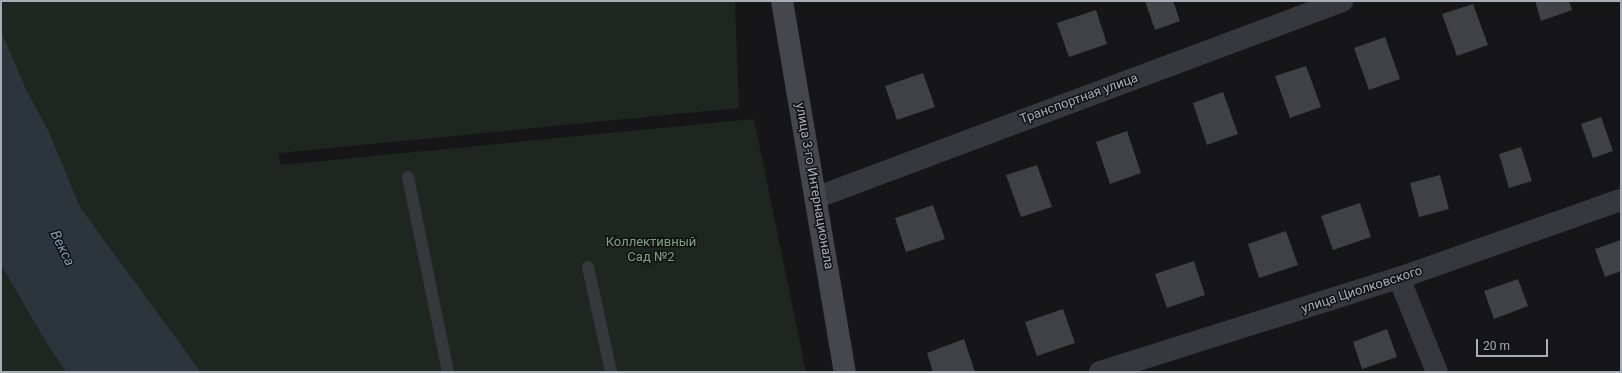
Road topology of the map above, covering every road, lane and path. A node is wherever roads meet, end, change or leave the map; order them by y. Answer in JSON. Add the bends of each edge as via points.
{"nodes":[{"id":1,"x":782,"y":1,"type":"edge"},
{"id":2,"x":1342,"y":1,"type":"edge"},
{"id":3,"x":408,"y":177,"type":"dead end"},
{"id":4,"x":815,"y":198,"type":"junction"},
{"id":5,"x":1621,"y":200,"type":"edge"},
{"id":6,"x":588,"y":267,"type":"dead end"},
{"id":7,"x":1399,"y":278,"type":"junction"},
{"id":8,"x":448,"y":372,"type":"edge"},
{"id":9,"x":611,"y":372,"type":"edge"},
{"id":10,"x":845,"y":372,"type":"edge"},
{"id":11,"x":1100,"y":372,"type":"edge"},
{"id":12,"x":1437,"y":372,"type":"edge"}],
"edges":[{"from":1,"to":4,"type":"main road","name":"улица 3-го Интернационала"},
{"from":2,"to":4,"type":"street","name":"Транспортная улица"},
{"from":3,"to":8,"type":"lane"},
{"from":4,"to":10,"type":"main road","name":"улица 3-го Интернационала"},
{"from":5,"to":7,"type":"street","name":"улица Циолковского"},
{"from":6,"to":9,"type":"lane"},
{"from":7,"to":11,"type":"street","name":"улица Циолковского"},
{"from":7,"to":12,"type":"street"}]}
